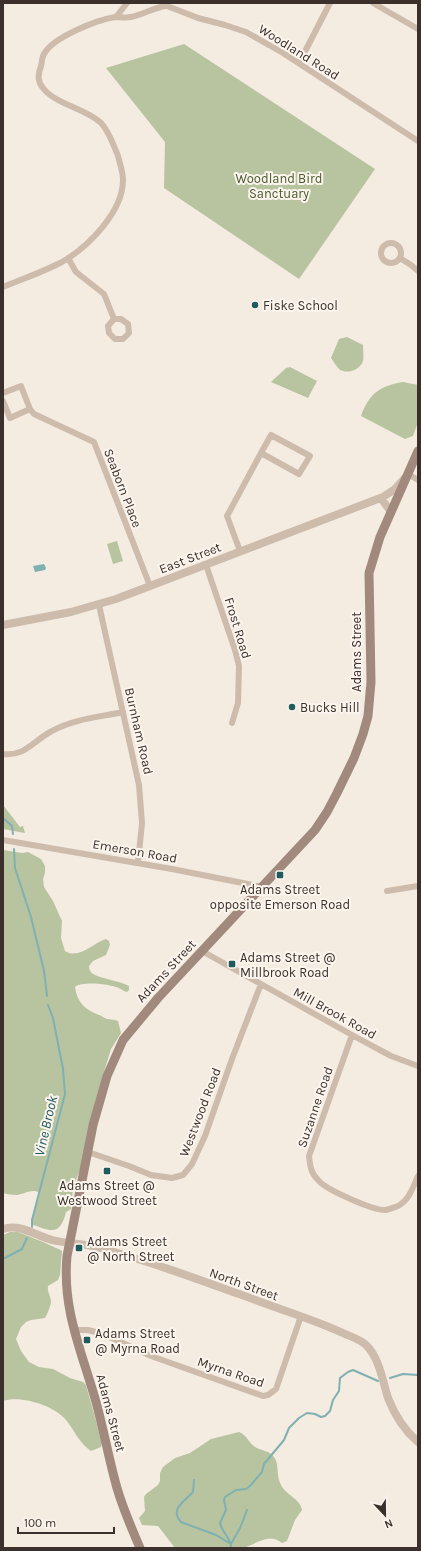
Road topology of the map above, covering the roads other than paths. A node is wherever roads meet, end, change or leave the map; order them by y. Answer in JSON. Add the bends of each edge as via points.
{"nodes":[{"id":1,"x":127,"y":3,"type":"edge"},
{"id":2,"x":330,"y":3,"type":"edge"},
{"id":3,"x":373,"y":3,"type":"edge"},
{"id":4,"x":162,"y":4,"type":"edge"},
{"id":5,"x":116,"y":17,"type":"junction"},
{"id":6,"x":417,"y":26,"type":"edge"},
{"id":7,"x":299,"y":64,"type":"junction"},
{"id":8,"x":418,"y":141,"type":"edge"},
{"id":9,"x":68,"y":258,"type":"junction"},
{"id":10,"x":400,"y":258,"type":"dead end"},
{"id":11,"x":418,"y":271,"type":"edge"},
{"id":12,"x":3,"y":287,"type":"edge"},
{"id":13,"x":114,"y":319,"type":"dead end"},
{"id":14,"x":3,"y":393,"type":"edge"},
{"id":15,"x":3,"y":401,"type":"edge"},
{"id":16,"x":30,"y":409,"type":"junction"},
{"id":17,"x":418,"y":451,"type":"edge"},
{"id":18,"x":261,"y":453,"type":"junction"},
{"id":19,"x":408,"y":474,"type":"junction"},
{"id":20,"x":418,"y":480,"type":"edge"},
{"id":21,"x":381,"y":498,"type":"junction"},
{"id":22,"x":391,"y":512,"type":"junction"},
{"id":23,"x":240,"y":551,"type":"junction"},
{"id":24,"x":206,"y":565,"type":"junction"},
{"id":25,"x":150,"y":586,"type":"junction"},
{"id":26,"x":99,"y":605,"type":"junction"},
{"id":27,"x":3,"y":625,"type":"edge"},
{"id":28,"x":123,"y":712,"type":"junction"},
{"id":29,"x":232,"y":722,"type":"dead end"},
{"id":30,"x":3,"y":754,"type":"edge"},
{"id":31,"x":3,"y":840,"type":"edge"},
{"id":32,"x":138,"y":863,"type":"junction"},
{"id":33,"x":418,"y":886,"type":"edge"},
{"id":34,"x":263,"y":887,"type":"junction"},
{"id":35,"x":387,"y":891,"type":"dead end"},
{"id":36,"x":202,"y":951,"type":"junction"},
{"id":37,"x":261,"y":984,"type":"junction"},
{"id":38,"x":352,"y":1035,"type":"junction"},
{"id":39,"x":418,"y":1066,"type":"edge"},
{"id":40,"x":88,"y":1152,"type":"junction"},
{"id":41,"x":418,"y":1176,"type":"edge"},
{"id":42,"x":3,"y":1229,"type":"edge"},
{"id":43,"x":69,"y":1243,"type":"junction"},
{"id":44,"x":301,"y":1316,"type":"junction"},
{"id":45,"x":74,"y":1330,"type":"junction"},
{"id":46,"x":418,"y":1442,"type":"edge"},
{"id":47,"x":140,"y":1548,"type":"edge"}],
"edges":[{"from":1,"to":5,"type":"street"},
{"from":2,"to":7,"type":"street"},
{"from":3,"to":6,"type":"street"},
{"from":4,"to":5,"type":"street","via":[[131,17]]},
{"from":4,"to":7,"type":"street","name":"Woodland Road","via":[[191,16],[246,32]]},
{"from":5,"to":9,"type":"street","via":[[84,27],[53,44],[44,54],[38,78],[44,90],[52,97],[100,122],[117,155],[123,176],[118,202],[110,216],[92,238]]},
{"from":7,"to":8,"type":"street","name":"Woodland Road"},
{"from":9,"to":12,"type":"street"},
{"from":9,"to":13,"type":"street","via":[[76,272],[104,294]]},
{"from":10,"to":11,"type":"street"},
{"from":14,"to":16,"type":"street","via":[[21,386]]},
{"from":15,"to":16,"type":"street","via":[[10,418]]},
{"from":16,"to":25,"type":"street","name":"Seaborn Place","via":[[38,416],[94,442]]},
{"from":17,"to":19,"type":"main road","name":"Adams Street"},
{"from":18,"to":18,"type":"street","via":[[271,435],[310,456],[300,474]]},
{"from":18,"to":23,"type":"street","via":[[227,516]]},
{"from":19,"to":20,"type":"street"},
{"from":19,"to":21,"type":"street","name":"East Street","via":[[395,489]]},
{"from":19,"to":22,"type":"main road","name":"Adams Street"},
{"from":21,"to":22,"type":"street"},
{"from":21,"to":23,"type":"street","name":"East Street"},
{"from":22,"to":34,"type":"main road","name":"Adams Street","via":[[369,573],[371,682],[368,716],[363,734],[327,812],[315,830]]},
{"from":23,"to":24,"type":"street","name":"East Street"},
{"from":24,"to":25,"type":"street","name":"East Street"},
{"from":24,"to":29,"type":"street","name":"Frost Road","via":[[239,666],[238,703]]},
{"from":25,"to":26,"type":"street","name":"East Street"},
{"from":26,"to":27,"type":"street","name":"East Street"},
{"from":26,"to":28,"type":"street","name":"Burnham Road"},
{"from":28,"to":30,"type":"street","via":[[62,726],[50,731],[28,748],[12,755]]},
{"from":28,"to":32,"type":"street","name":"Burnham Road","via":[[140,793],[142,823]]},
{"from":31,"to":32,"type":"street","name":"Emerson Road"},
{"from":32,"to":34,"type":"street","name":"Emerson Road"},
{"from":33,"to":35,"type":"street"},
{"from":34,"to":36,"type":"main road","name":"Adams Street"},
{"from":36,"to":37,"type":"street","name":"Mill Brook Road"},
{"from":36,"to":40,"type":"main road","name":"Adams Street","via":[[123,1040],[107,1076]]},
{"from":37,"to":38,"type":"street","name":"Mill Brook Road"},
{"from":37,"to":40,"type":"street","name":"Westwood Road","via":[[205,1136],[192,1164],[184,1174],[172,1178],[151,1175]]},
{"from":38,"to":39,"type":"street","name":"Mill Brook Road","via":[[391,1056]]},
{"from":38,"to":41,"type":"street","name":"Suzanne Road","via":[[309,1156],[313,1174],[320,1183],[333,1191],[366,1206],[386,1210],[397,1206],[411,1194]]},
{"from":40,"to":43,"type":"main road","name":"Adams Street"},
{"from":42,"to":43,"type":"street","name":"North Street","via":[[16,1228]]},
{"from":43,"to":44,"type":"street","name":"North Street","via":[[117,1253]]},
{"from":43,"to":45,"type":"main road","name":"Adams Street","via":[[66,1288]]},
{"from":44,"to":45,"type":"street","name":"Myrna Road","via":[[276,1389],[263,1396],[151,1356],[103,1334]]},
{"from":44,"to":46,"type":"street","name":"North Street","via":[[367,1345],[379,1368],[396,1416]]},
{"from":45,"to":47,"type":"main road","name":"Adams Street","via":[[120,1498]]}]}
